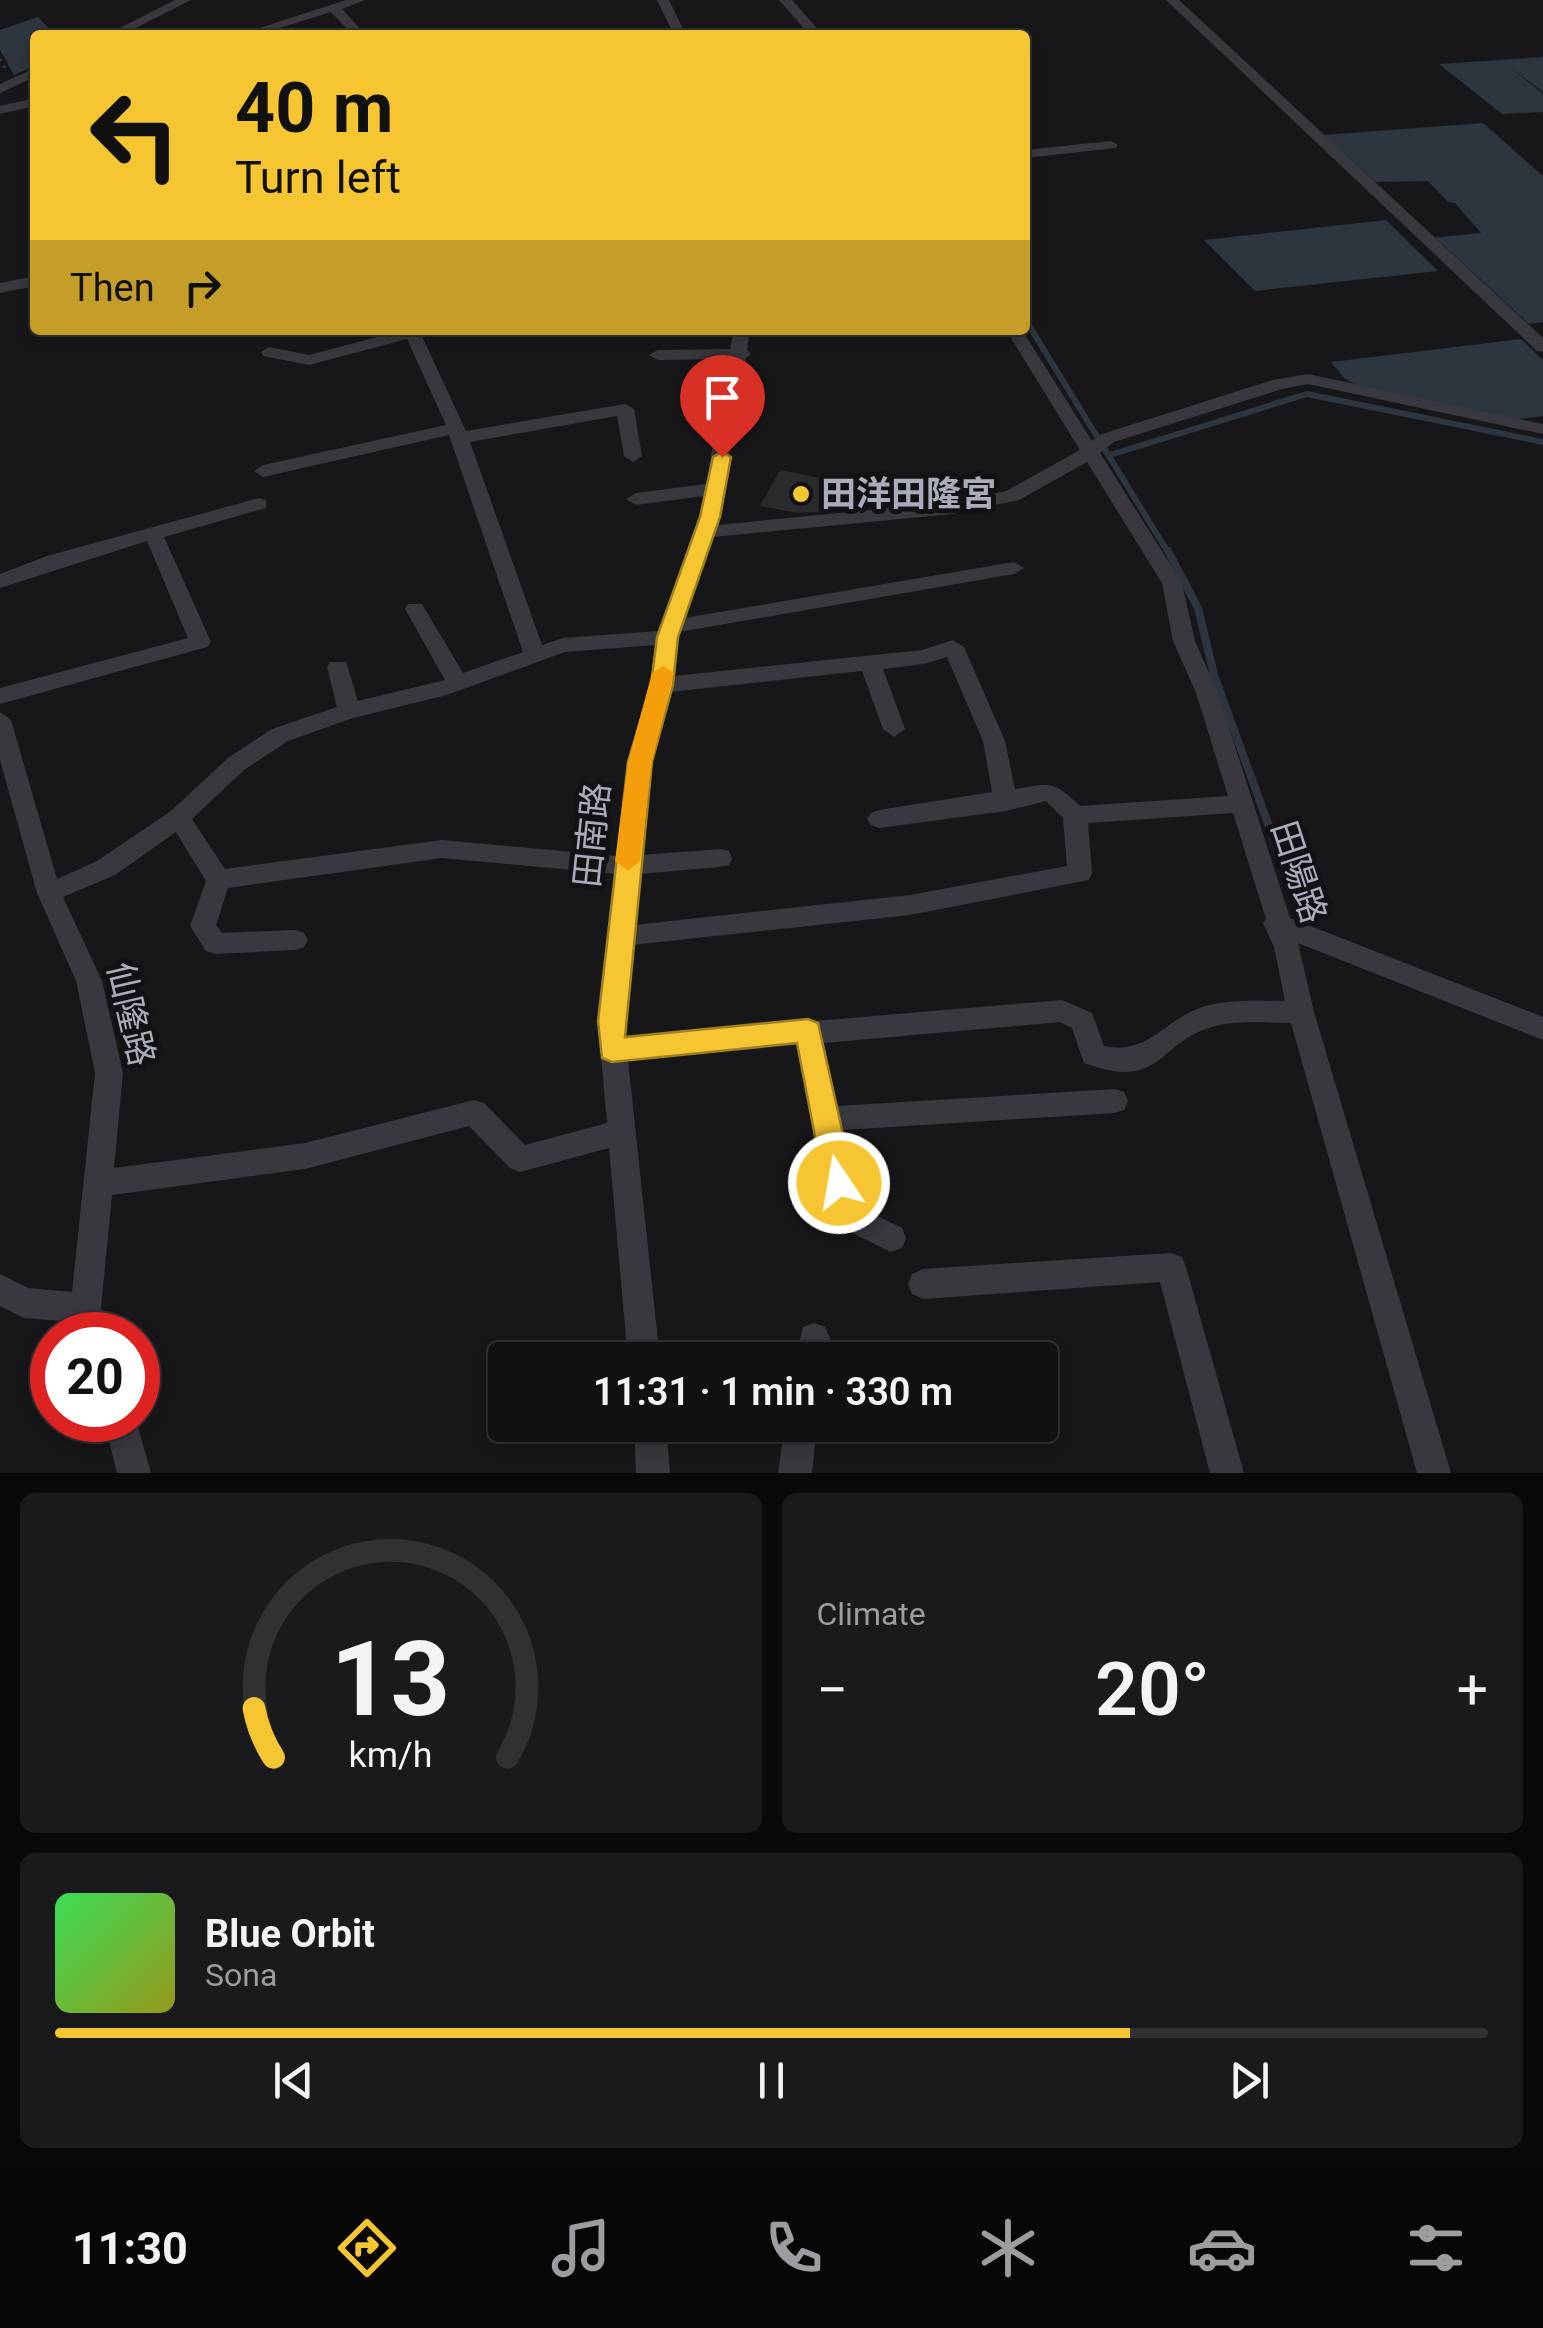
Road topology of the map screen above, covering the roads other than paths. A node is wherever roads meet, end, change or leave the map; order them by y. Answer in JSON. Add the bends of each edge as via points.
{"nodes":[{"id":1,"x":185,"y":0,"type":"edge"},
{"id":2,"x":359,"y":0,"type":"edge"},
{"id":3,"x":663,"y":0,"type":"edge"},
{"id":4,"x":785,"y":0,"type":"edge"},
{"id":5,"x":1172,"y":0,"type":"edge"},
{"id":6,"x":333,"y":7,"type":"junction"},
{"id":7,"x":122,"y":30,"type":"edge"},
{"id":8,"x":260,"y":30,"type":"edge"},
{"id":9,"x":355,"y":30,"type":"edge"},
{"id":10,"x":678,"y":30,"type":"edge"},
{"id":11,"x":813,"y":30,"type":"edge"},
{"id":12,"x":30,"y":75,"type":"edge"},
{"id":13,"x":30,"y":85,"type":"edge"},
{"id":14,"x":0,"y":90,"type":"edge"},
{"id":15,"x":30,"y":103,"type":"edge"},
{"id":16,"x":0,"y":110,"type":"edge"},
{"id":17,"x":1111,"y":146,"type":"dead end"},
{"id":18,"x":1030,"y":154,"type":"edge"},
{"id":19,"x":30,"y":282,"type":"edge"},
{"id":20,"x":0,"y":288,"type":"edge"},
{"id":21,"x":401,"y":335,"type":"edge"},
{"id":22,"x":413,"y":335,"type":"edge"},
{"id":23,"x":1018,"y":335,"type":"edge"},
{"id":24,"x":742,"y":342,"type":"edge"},
{"id":25,"x":1543,"y":346,"type":"edge"},
{"id":26,"x":268,"y":352,"type":"dead end"},
{"id":27,"x":658,"y":355,"type":"dead end"},
{"id":28,"x":1543,"y":428,"type":"edge"},
{"id":29,"x":458,"y":433,"type":"junction"},
{"id":30,"x":1097,"y":445,"type":"junction"},
{"id":31,"x":633,"y":456,"type":"dead end"},
{"id":32,"x":263,"y":471,"type":"dead end"},
{"id":33,"x":716,"y":489,"type":"junction"},
{"id":34,"x":636,"y":500,"type":"dead end"},
{"id":35,"x":259,"y":504,"type":"dead end"},
{"id":36,"x":705,"y":532,"type":"junction"},
{"id":37,"x":154,"y":534,"type":"junction"},
{"id":38,"x":1014,"y":568,"type":"dead end"},
{"id":39,"x":0,"y":582,"type":"edge"},
{"id":40,"x":415,"y":609,"type":"dead end"},
{"id":41,"x":669,"y":632,"type":"junction"},
{"id":42,"x":536,"y":656,"type":"junction"},
{"id":43,"x":870,"y":663,"type":"junction"},
{"id":44,"x":338,"y":666,"type":"dead end"},
{"id":45,"x":458,"y":683,"type":"junction"},
{"id":46,"x":662,"y":685,"type":"junction"},
{"id":47,"x":0,"y":696,"type":"edge"},
{"id":48,"x":349,"y":710,"type":"junction"},
{"id":49,"x":0,"y":720,"type":"edge"},
{"id":50,"x":894,"y":729,"type":"dead end"},
{"id":51,"x":1006,"y":802,"type":"junction"},
{"id":52,"x":1240,"y":804,"type":"junction"},
{"id":53,"x":1074,"y":816,"type":"junction"},
{"id":54,"x":179,"y":817,"type":"junction"},
{"id":55,"x":880,"y":819,"type":"dead end"},
{"id":56,"x":720,"y":858,"type":"dead end"},
{"id":57,"x":627,"y":866,"type":"junction"},
{"id":58,"x":219,"y":880,"type":"junction"},
{"id":59,"x":49,"y":893,"type":"junction"},
{"id":60,"x":1276,"y":923,"type":"junction"},
{"id":61,"x":622,"y":936,"type":"junction"},
{"id":62,"x":295,"y":940,"type":"dead end"},
{"id":63,"x":1301,"y":1012,"type":"junction"},
{"id":64,"x":1543,"y":1029,"type":"edge"},
{"id":65,"x":808,"y":1031,"type":"junction"},
{"id":66,"x":612,"y":1050,"type":"junction"},
{"id":67,"x":1114,"y":1101,"type":"dead end"},
{"id":68,"x":825,"y":1119,"type":"junction"},
{"id":69,"x":620,"y":1133,"type":"junction"},
{"id":70,"x":99,"y":1184,"type":"junction"},
{"id":71,"x":891,"y":1238,"type":"dead end"},
{"id":72,"x":923,"y":1284,"type":"dead end"},
{"id":73,"x":0,"y":1289,"type":"edge"},
{"id":74,"x":53,"y":1312,"type":"edge"},
{"id":75,"x":91,"y":1312,"type":"edge"},
{"id":76,"x":642,"y":1342,"type":"edge"},
{"id":77,"x":126,"y":1442,"type":"edge"},
{"id":78,"x":651,"y":1442,"type":"edge"},
{"id":79,"x":799,"y":1442,"type":"edge"},
{"id":80,"x":134,"y":1473,"type":"edge"},
{"id":81,"x":653,"y":1473,"type":"edge"},
{"id":82,"x":794,"y":1473,"type":"edge"},
{"id":83,"x":1227,"y":1473,"type":"edge"},
{"id":84,"x":1434,"y":1473,"type":"edge"}],
"edges":[{"from":1,"to":7,"type":"street"},
{"from":2,"to":6,"type":"street"},
{"from":3,"to":10,"type":"street"},
{"from":4,"to":11,"type":"street"},
{"from":5,"to":25,"type":"street"},
{"from":6,"to":8,"type":"street"},
{"from":6,"to":9,"type":"street"},
{"from":12,"to":14,"type":"street"},
{"from":13,"to":14,"type":"street"},
{"from":15,"to":16,"type":"street"},
{"from":17,"to":18,"type":"street"},
{"from":19,"to":20,"type":"street"},
{"from":21,"to":26,"type":"street","via":[[309,360]]},
{"from":22,"to":29,"type":"street"},
{"from":23,"to":30,"type":"street","name":"田陽路"},
{"from":24,"to":27,"type":"street"},
{"from":24,"to":33,"type":"street","name":"田南路"},
{"from":28,"to":30,"type":"street","via":[[1308,379]]},
{"from":29,"to":31,"type":"street","via":[[625,409]]},
{"from":29,"to":32,"type":"street"},
{"from":29,"to":42,"type":"street"},
{"from":30,"to":36,"type":"street","via":[[1048,478],[998,499]]},
{"from":30,"to":52,"type":"street","name":"田陽路","via":[[1172,582],[1184,641],[1207,692]]},
{"from":33,"to":34,"type":"street"},
{"from":33,"to":36,"type":"street","name":"田南路"},
{"from":35,"to":37,"type":"street"},
{"from":36,"to":41,"type":"street","name":"田南路"},
{"from":37,"to":39,"type":"street"},
{"from":37,"to":47,"type":"street","via":[[200,642]]},
{"from":38,"to":41,"type":"street"},
{"from":40,"to":45,"type":"street"},
{"from":41,"to":42,"type":"street"},
{"from":41,"to":46,"type":"street","name":"田南路"},
{"from":42,"to":45,"type":"street"},
{"from":43,"to":46,"type":"street"},
{"from":43,"to":50,"type":"street"},
{"from":43,"to":51,"type":"street","via":[[953,647],[994,741]]},
{"from":44,"to":48,"type":"street"},
{"from":45,"to":48,"type":"street"},
{"from":46,"to":57,"type":"street","name":"田南路","via":[[640,762]]},
{"from":48,"to":54,"type":"street","via":[[280,735],[236,764]]},
{"from":49,"to":59,"type":"street","name":"仙隆路"},
{"from":51,"to":53,"type":"street","via":[[1051,792]]},
{"from":51,"to":55,"type":"street"},
{"from":52,"to":53,"type":"street"},
{"from":52,"to":60,"type":"street","name":"田陽路"},
{"from":53,"to":61,"type":"street","via":[[1080,873],[895,908]]},
{"from":54,"to":58,"type":"street"},
{"from":54,"to":59,"type":"street","via":[[106,868]]},
{"from":56,"to":57,"type":"street"},
{"from":57,"to":58,"type":"street","via":[[442,849]]},
{"from":57,"to":61,"type":"street","name":"田南路"},
{"from":58,"to":62,"type":"street","via":[[203,926],[215,944]]},
{"from":59,"to":70,"type":"street","name":"仙隆路","via":[[89,981],[109,1073]]},
{"from":60,"to":63,"type":"street","name":"田陽路"},
{"from":60,"to":64,"type":"street"},
{"from":61,"to":66,"type":"street","name":"田南路"},
{"from":63,"to":65,"type":"street","via":[[1210,1016],[1185,1025],[1161,1050],[1139,1060],[1094,1056],[1083,1021],[1062,1011]]},
{"from":63,"to":84,"type":"street","name":"田陽路"},
{"from":65,"to":66,"type":"street"},
{"from":65,"to":68,"type":"street"},
{"from":66,"to":69,"type":"street","name":"田南路"},
{"from":67,"to":68,"type":"street"},
{"from":68,"to":71,"type":"street","via":[[846,1215]]},
{"from":69,"to":70,"type":"street","via":[[520,1159],[474,1112],[305,1156]]},
{"from":69,"to":76,"type":"street","name":"田南路"},
{"from":70,"to":75,"type":"street","name":"仙隆路"},
{"from":72,"to":83,"type":"street","via":[[1171,1267]]},
{"from":73,"to":74,"type":"street"},
{"from":77,"to":80,"type":"street"},
{"from":78,"to":81,"type":"street"},
{"from":79,"to":82,"type":"street"}]}
